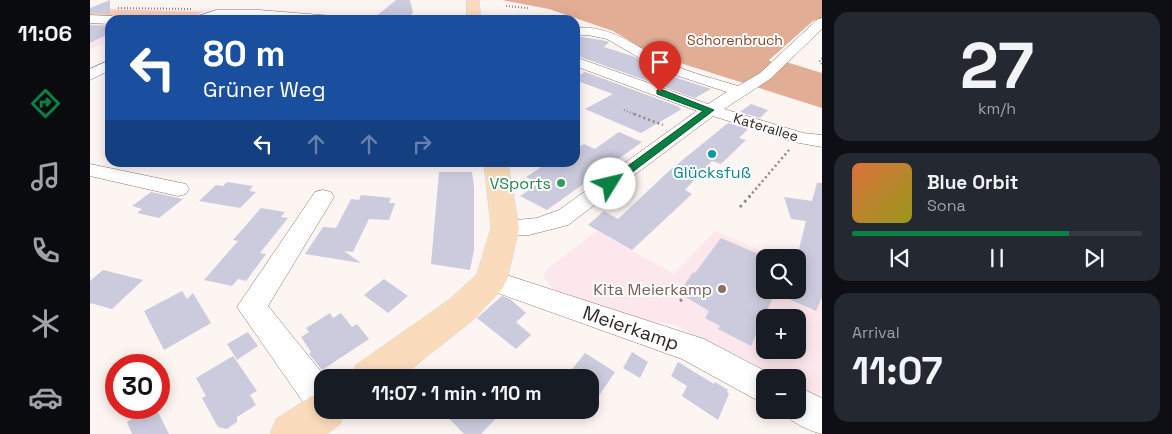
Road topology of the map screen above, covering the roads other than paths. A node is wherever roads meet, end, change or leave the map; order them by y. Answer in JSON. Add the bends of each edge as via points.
{"nodes":[{"id":1,"x":473,"y":0,"type":"edge"},
{"id":2,"x":200,"y":15,"type":"edge"},
{"id":3,"x":279,"y":15,"type":"edge"},
{"id":4,"x":474,"y":15,"type":"edge"},
{"id":5,"x":105,"y":16,"type":"edge"},
{"id":6,"x":90,"y":19,"type":"edge"},
{"id":7,"x":822,"y":22,"type":"edge"},
{"id":8,"x":580,"y":31,"type":"edge"},
{"id":9,"x":816,"y":33,"type":"edge"},
{"id":10,"x":580,"y":63,"type":"edge"},
{"id":11,"x":105,"y":67,"type":"edge"},
{"id":12,"x":90,"y":75,"type":"edge"},
{"id":13,"x":105,"y":76,"type":"edge"},
{"id":14,"x":739,"y":91,"type":"junction"},
{"id":15,"x":710,"y":110,"type":"junction"},
{"id":16,"x":822,"y":141,"type":"edge"},
{"id":17,"x":497,"y":167,"type":"edge"},
{"id":18,"x":90,"y":170,"type":"edge"},
{"id":19,"x":126,"y":172,"type":"edge"},
{"id":20,"x":178,"y":189,"type":"dead end"},
{"id":21,"x":323,"y":197,"type":"dead end"},
{"id":22,"x":505,"y":228,"type":"junction"},
{"id":23,"x":492,"y":280,"type":"junction"},
{"id":24,"x":382,"y":369,"type":"edge"},
{"id":25,"x":756,"y":382,"type":"edge"},
{"id":26,"x":314,"y":389,"type":"edge"},
{"id":27,"x":806,"y":408,"type":"edge"},
{"id":28,"x":822,"y":417,"type":"edge"},
{"id":29,"x":314,"y":418,"type":"edge"},
{"id":30,"x":291,"y":434,"type":"edge"}],
"edges":[{"from":1,"to":4,"type":"main road"},
{"from":2,"to":3,"type":"street"},
{"from":5,"to":6,"type":"street"},
{"from":7,"to":9,"type":"street"},
{"from":8,"to":14,"type":"street","via":[[607,34],[664,66]]},
{"from":9,"to":14,"type":"street","via":[[765,76]]},
{"from":10,"to":15,"type":"street","name":"Katerallee"},
{"from":11,"to":12,"type":"street"},
{"from":12,"to":13,"type":"street"},
{"from":14,"to":15,"type":"street"},
{"from":15,"to":16,"type":"street","name":"Katerallee","via":[[800,138]]},
{"from":15,"to":22,"type":"street","via":[[554,223],[537,228]]},
{"from":17,"to":22,"type":"main road"},
{"from":18,"to":19,"type":"street"},
{"from":19,"to":20,"type":"street"},
{"from":21,"to":26,"type":"street","via":[[252,307]]},
{"from":22,"to":23,"type":"main road"},
{"from":23,"to":24,"type":"main road","via":[[462,309]]},
{"from":23,"to":25,"type":"street","name":"Meierkamp","via":[[693,349]]},
{"from":27,"to":28,"type":"street"},
{"from":29,"to":30,"type":"main road"}]}
